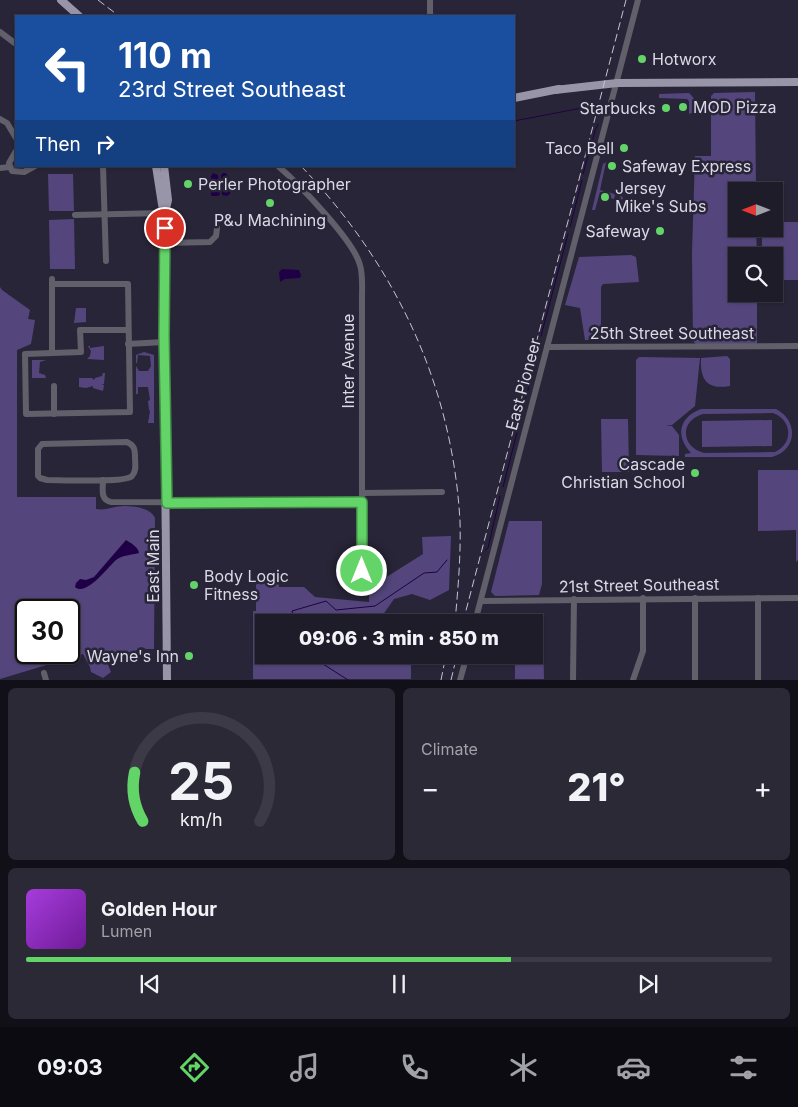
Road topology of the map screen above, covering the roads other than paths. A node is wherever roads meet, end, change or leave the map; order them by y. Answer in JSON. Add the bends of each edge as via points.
{"nodes":[{"id":1,"x":61,"y":0,"type":"edge"},
{"id":2,"x":430,"y":0,"type":"edge"},
{"id":3,"x":638,"y":0,"type":"edge"},
{"id":4,"x":76,"y":15,"type":"edge"},
{"id":5,"x":430,"y":15,"type":"edge"},
{"id":6,"x":0,"y":32,"type":"edge"},
{"id":7,"x":15,"y":43,"type":"edge"},
{"id":8,"x":798,"y":82,"type":"edge"},
{"id":9,"x":617,"y":83,"type":"junction"},
{"id":10,"x":515,"y":98,"type":"edge"},
{"id":11,"x":0,"y":119,"type":"edge"},
{"id":12,"x":15,"y":136,"type":"edge"},
{"id":13,"x":15,"y":153,"type":"edge"},
{"id":14,"x":10,"y":167,"type":"junction"},
{"id":15,"x":33,"y":167,"type":"edge"},
{"id":16,"x":103,"y":167,"type":"edge"},
{"id":17,"x":156,"y":167,"type":"edge"},
{"id":18,"x":160,"y":167,"type":"edge"},
{"id":19,"x":164,"y":167,"type":"edge"},
{"id":20,"x":279,"y":167,"type":"edge"},
{"id":21,"x":0,"y":168,"type":"edge"},
{"id":22,"x":160,"y":194,"type":"junction"},
{"id":23,"x":164,"y":213,"type":"junction"},
{"id":24,"x":105,"y":214,"type":"junction"},
{"id":25,"x":74,"y":215,"type":"dead end"},
{"id":26,"x":217,"y":228,"type":"dead end"},
{"id":27,"x":164,"y":243,"type":"junction"},
{"id":28,"x":106,"y":261,"type":"dead end"},
{"id":29,"x":128,"y":330,"type":"junction"},
{"id":30,"x":164,"y":342,"type":"junction"},
{"id":31,"x":128,"y":344,"type":"junction"},
{"id":32,"x":798,"y":346,"type":"edge"},
{"id":33,"x":547,"y":347,"type":"junction"},
{"id":34,"x":52,"y":353,"type":"junction"},
{"id":35,"x":54,"y":386,"type":"dead end"},
{"id":36,"x":54,"y":414,"type":"junction"},
{"id":37,"x":103,"y":480,"type":"junction"},
{"id":38,"x":442,"y":492,"type":"dead end"},
{"id":39,"x":362,"y":493,"type":"junction"},
{"id":40,"x":362,"y":502,"type":"junction"},
{"id":41,"x":167,"y":503,"type":"junction"},
{"id":42,"x":362,"y":587,"type":"dead end"},
{"id":43,"x":643,"y":598,"type":"junction"},
{"id":44,"x":695,"y":598,"type":"junction"},
{"id":45,"x":758,"y":598,"type":"junction"},
{"id":46,"x":798,"y":598,"type":"edge"},
{"id":47,"x":574,"y":599,"type":"junction"},
{"id":48,"x":481,"y":601,"type":"junction"},
{"id":49,"x":477,"y":614,"type":"edge"},
{"id":50,"x":464,"y":664,"type":"edge"},
{"id":51,"x":167,"y":680,"type":"edge"},
{"id":52,"x":460,"y":680,"type":"edge"},
{"id":53,"x":573,"y":680,"type":"edge"},
{"id":54,"x":633,"y":680,"type":"edge"},
{"id":55,"x":695,"y":680,"type":"edge"},
{"id":56,"x":758,"y":680,"type":"edge"}],
"edges":[{"from":1,"to":4,"type":"main road"},
{"from":2,"to":5,"type":"street"},
{"from":3,"to":9,"type":"street"},
{"from":6,"to":7,"type":"street"},
{"from":8,"to":9,"type":"main road"},
{"from":9,"to":10,"type":"main road","via":[[591,81]]},
{"from":9,"to":33,"type":"street","name":"East Pioneer"},
{"from":11,"to":12,"type":"street","via":[[7,123]]},
{"from":13,"to":14,"type":"street"},
{"from":14,"to":15,"type":"street","via":[[19,173]]},
{"from":14,"to":21,"type":"street"},
{"from":16,"to":24,"type":"street"},
{"from":17,"to":22,"type":"main road","name":"East Main"},
{"from":18,"to":22,"type":"main road","name":"East Main"},
{"from":19,"to":23,"type":"main road","name":"East Main","via":[[168,200]]},
{"from":20,"to":39,"type":"street","name":"Inter Avenue","via":[[329,220],[356,253],[361,266]]},
{"from":22,"to":23,"type":"main road","name":"East Main"},
{"from":23,"to":24,"type":"street"},
{"from":23,"to":27,"type":"main road","name":"East Main"},
{"from":24,"to":25,"type":"street"},
{"from":24,"to":28,"type":"street"},
{"from":26,"to":27,"type":"street","via":[[214,240]]},
{"from":27,"to":30,"type":"main road","name":"East Main"},
{"from":29,"to":31,"type":"street"},
{"from":29,"to":34,"type":"street","via":[[80,330],[81,352]]},
{"from":29,"to":34,"type":"street","via":[[128,284],[52,282]]},
{"from":30,"to":31,"type":"street"},
{"from":30,"to":41,"type":"main road","name":"East Main"},
{"from":31,"to":36,"type":"street","via":[[130,412]]},
{"from":32,"to":33,"type":"street","name":"25th Street Southeast"},
{"from":33,"to":48,"type":"street","name":"East Pioneer"},
{"from":34,"to":36,"type":"street","via":[[25,354],[26,414]]},
{"from":35,"to":36,"type":"street"},
{"from":37,"to":37,"type":"street","via":[[40,478],[37,471],[38,447],[46,442],[131,444],[135,450],[133,476]]},
{"from":37,"to":41,"type":"street","via":[[103,498],[106,501]]},
{"from":38,"to":39,"type":"street"},
{"from":39,"to":40,"type":"street","name":"Inter Avenue"},
{"from":40,"to":41,"type":"street"},
{"from":40,"to":42,"type":"street","name":"Inter Avenue"},
{"from":41,"to":51,"type":"main road","name":"East Main"},
{"from":43,"to":44,"type":"street","name":"21st Street Southeast"},
{"from":43,"to":47,"type":"street","name":"21st Street Southeast"},
{"from":43,"to":54,"type":"street","via":[[644,651]]},
{"from":44,"to":45,"type":"street","name":"21st Street Southeast"},
{"from":44,"to":55,"type":"street"},
{"from":45,"to":46,"type":"street","name":"21st Street Southeast"},
{"from":45,"to":56,"type":"street"},
{"from":47,"to":48,"type":"street","name":"21st Street Southeast"},
{"from":47,"to":53,"type":"street"},
{"from":48,"to":49,"type":"street","name":"East Pioneer"},
{"from":50,"to":52,"type":"street"}]}
